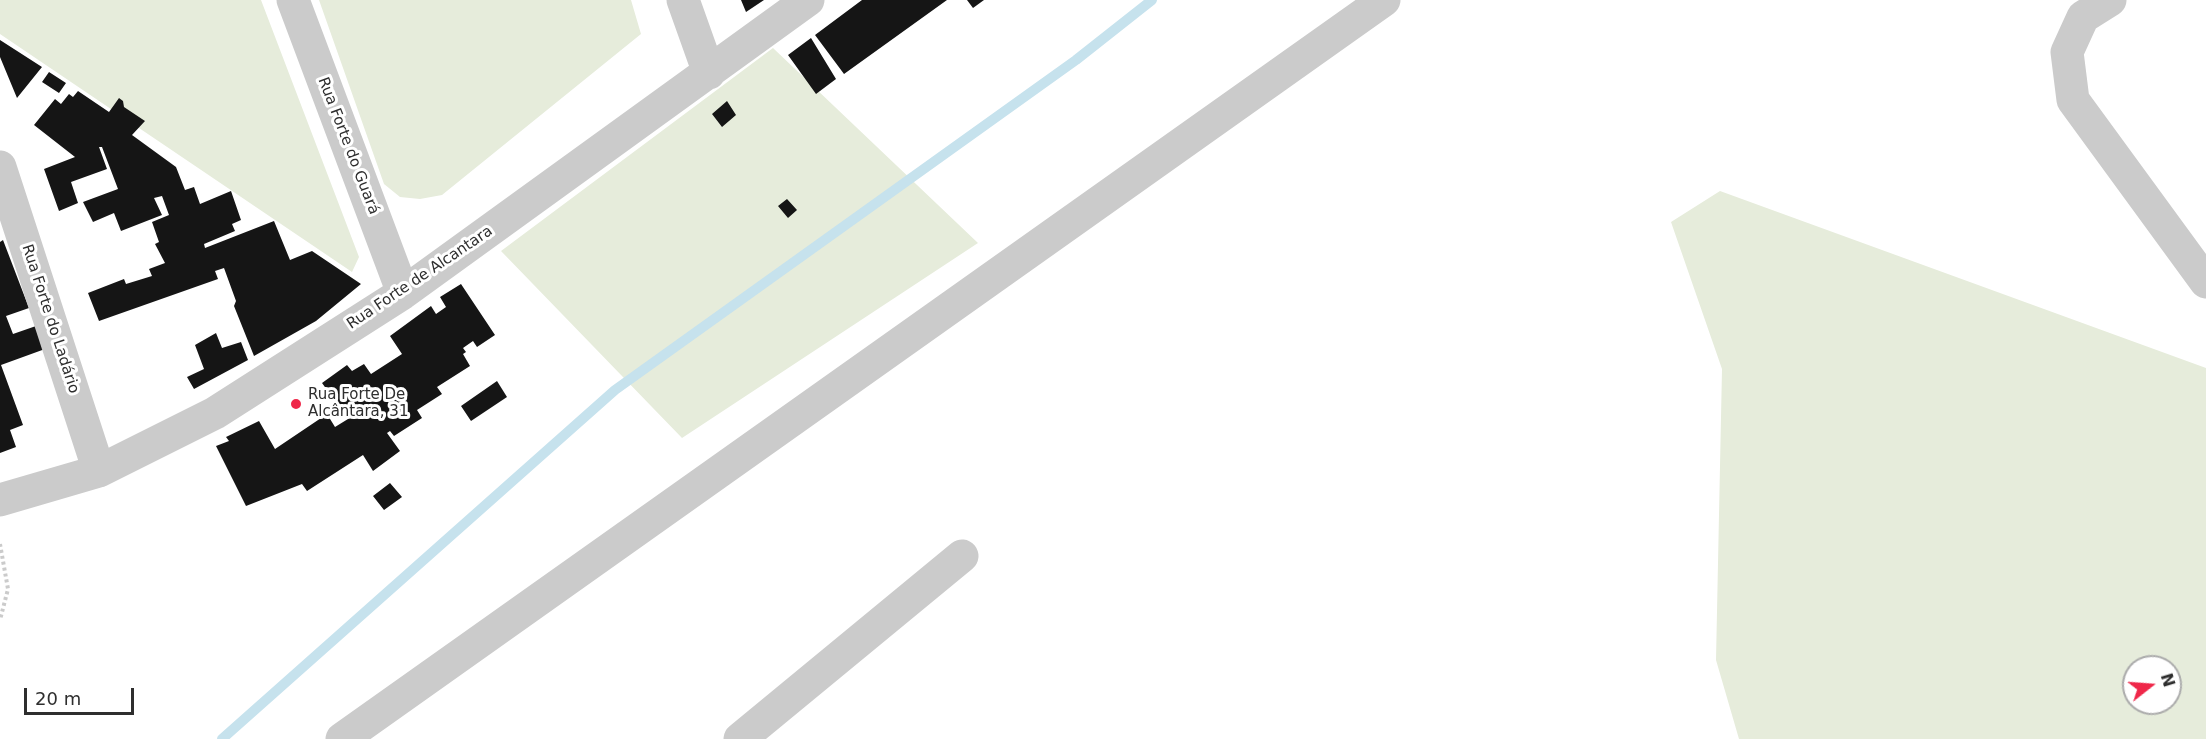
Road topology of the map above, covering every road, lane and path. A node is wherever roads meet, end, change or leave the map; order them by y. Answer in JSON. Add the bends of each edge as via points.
{"nodes":[{"id":1,"x":293,"y":0,"type":"edge"},
{"id":2,"x":683,"y":0,"type":"edge"},
{"id":3,"x":808,"y":0,"type":"edge"},
{"id":4,"x":1384,"y":0,"type":"edge"},
{"id":5,"x":2110,"y":0,"type":"edge"},
{"id":6,"x":709,"y":73,"type":"junction"},
{"id":7,"x":0,"y":167,"type":"edge"},
{"id":8,"x":2206,"y":282,"type":"edge"},
{"id":9,"x":403,"y":293,"type":"junction"},
{"id":10,"x":99,"y":471,"type":"junction"},
{"id":11,"x":0,"y":500,"type":"edge"},
{"id":12,"x":0,"y":544,"type":"edge"},
{"id":13,"x":962,"y":556,"type":"dead end"},
{"id":14,"x":0,"y":620,"type":"edge"},
{"id":15,"x":342,"y":739,"type":"edge"},
{"id":16,"x":740,"y":739,"type":"edge"}],
"edges":[{"from":1,"to":9,"type":"street","name":"Rua Forte do Guará"},
{"from":2,"to":6,"type":"street"},
{"from":3,"to":6,"type":"street","name":"Rua Forte de Alcantara"},
{"from":4,"to":15,"type":"street"},
{"from":5,"to":8,"type":"street","via":[[2083,17],[2067,52],[2073,100]]},
{"from":6,"to":9,"type":"street","name":"Rua Forte de Alcantara"},
{"from":7,"to":10,"type":"street","name":"Rua Forte do Ladário"},
{"from":9,"to":10,"type":"street","name":"Rua Forte de Alcantara","via":[[215,413]]},
{"from":10,"to":11,"type":"street","name":"Rua Forte de Alcantara"},
{"from":12,"to":14,"type":"path","via":[[8,589]]},
{"from":13,"to":16,"type":"street"}]}
